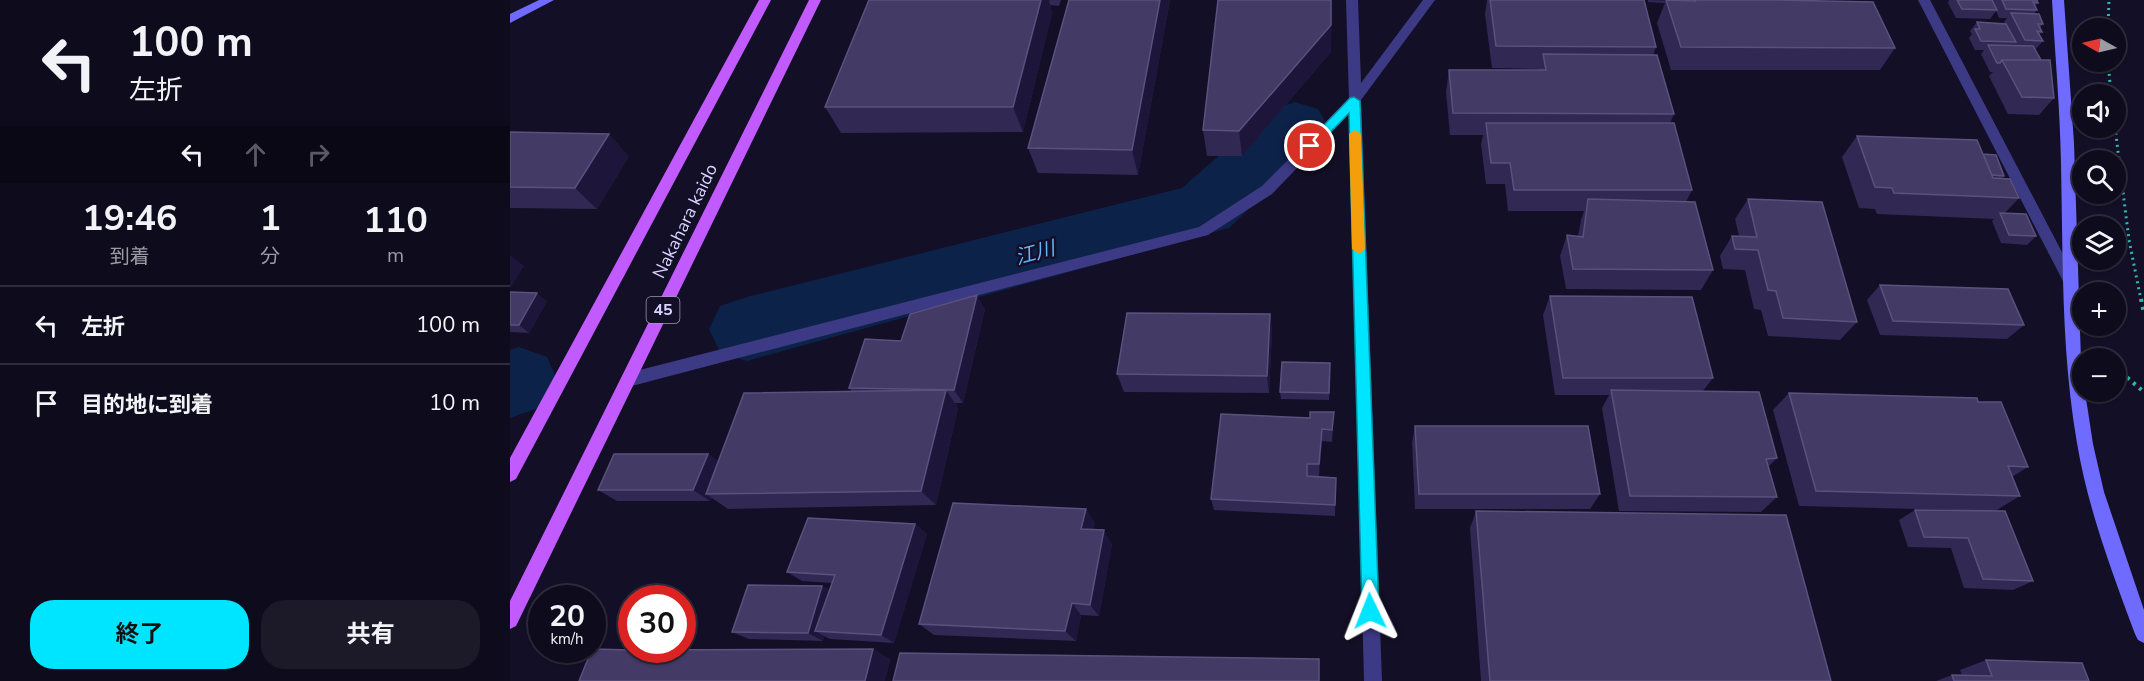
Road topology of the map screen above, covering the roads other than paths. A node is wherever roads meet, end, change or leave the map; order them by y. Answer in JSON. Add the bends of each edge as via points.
{"nodes":[{"id":1,"x":548,"y":0,"type":"edge"},
{"id":2,"x":765,"y":0,"type":"edge"},
{"id":3,"x":815,"y":0,"type":"edge"},
{"id":4,"x":1352,"y":0,"type":"edge"},
{"id":5,"x":1429,"y":0,"type":"edge"},
{"id":6,"x":1924,"y":0,"type":"edge"},
{"id":7,"x":2058,"y":0,"type":"edge"},
{"id":8,"x":510,"y":19,"type":"edge"},
{"id":9,"x":1354,"y":101,"type":"junction"},
{"id":10,"x":2070,"y":281,"type":"junction"},
{"id":11,"x":628,"y":380,"type":"junction"},
{"id":12,"x":510,"y":474,"type":"edge"},
{"id":13,"x":510,"y":620,"type":"edge"},
{"id":14,"x":2144,"y":634,"type":"edge"},
{"id":15,"x":1373,"y":681,"type":"edge"}],
"edges":[{"from":1,"to":8,"type":"street"},
{"from":2,"to":12,"type":"main road","name":"Nakahara kaido"},
{"from":3,"to":11,"type":"main road","name":"Nakahara kaido","number":"45"},
{"from":4,"to":9,"type":"street"},
{"from":5,"to":9,"type":"street"},
{"from":6,"to":10,"type":"street"},
{"from":7,"to":10,"type":"street","via":[[2068,159]]},
{"from":9,"to":11,"type":"street","via":[[1266,190],[1203,231]]},
{"from":9,"to":15,"type":"street"},
{"from":10,"to":14,"type":"street","via":[[2085,443],[2095,491]]},
{"from":11,"to":13,"type":"main road","name":"Nakahara kaido","number":"45"}]}
